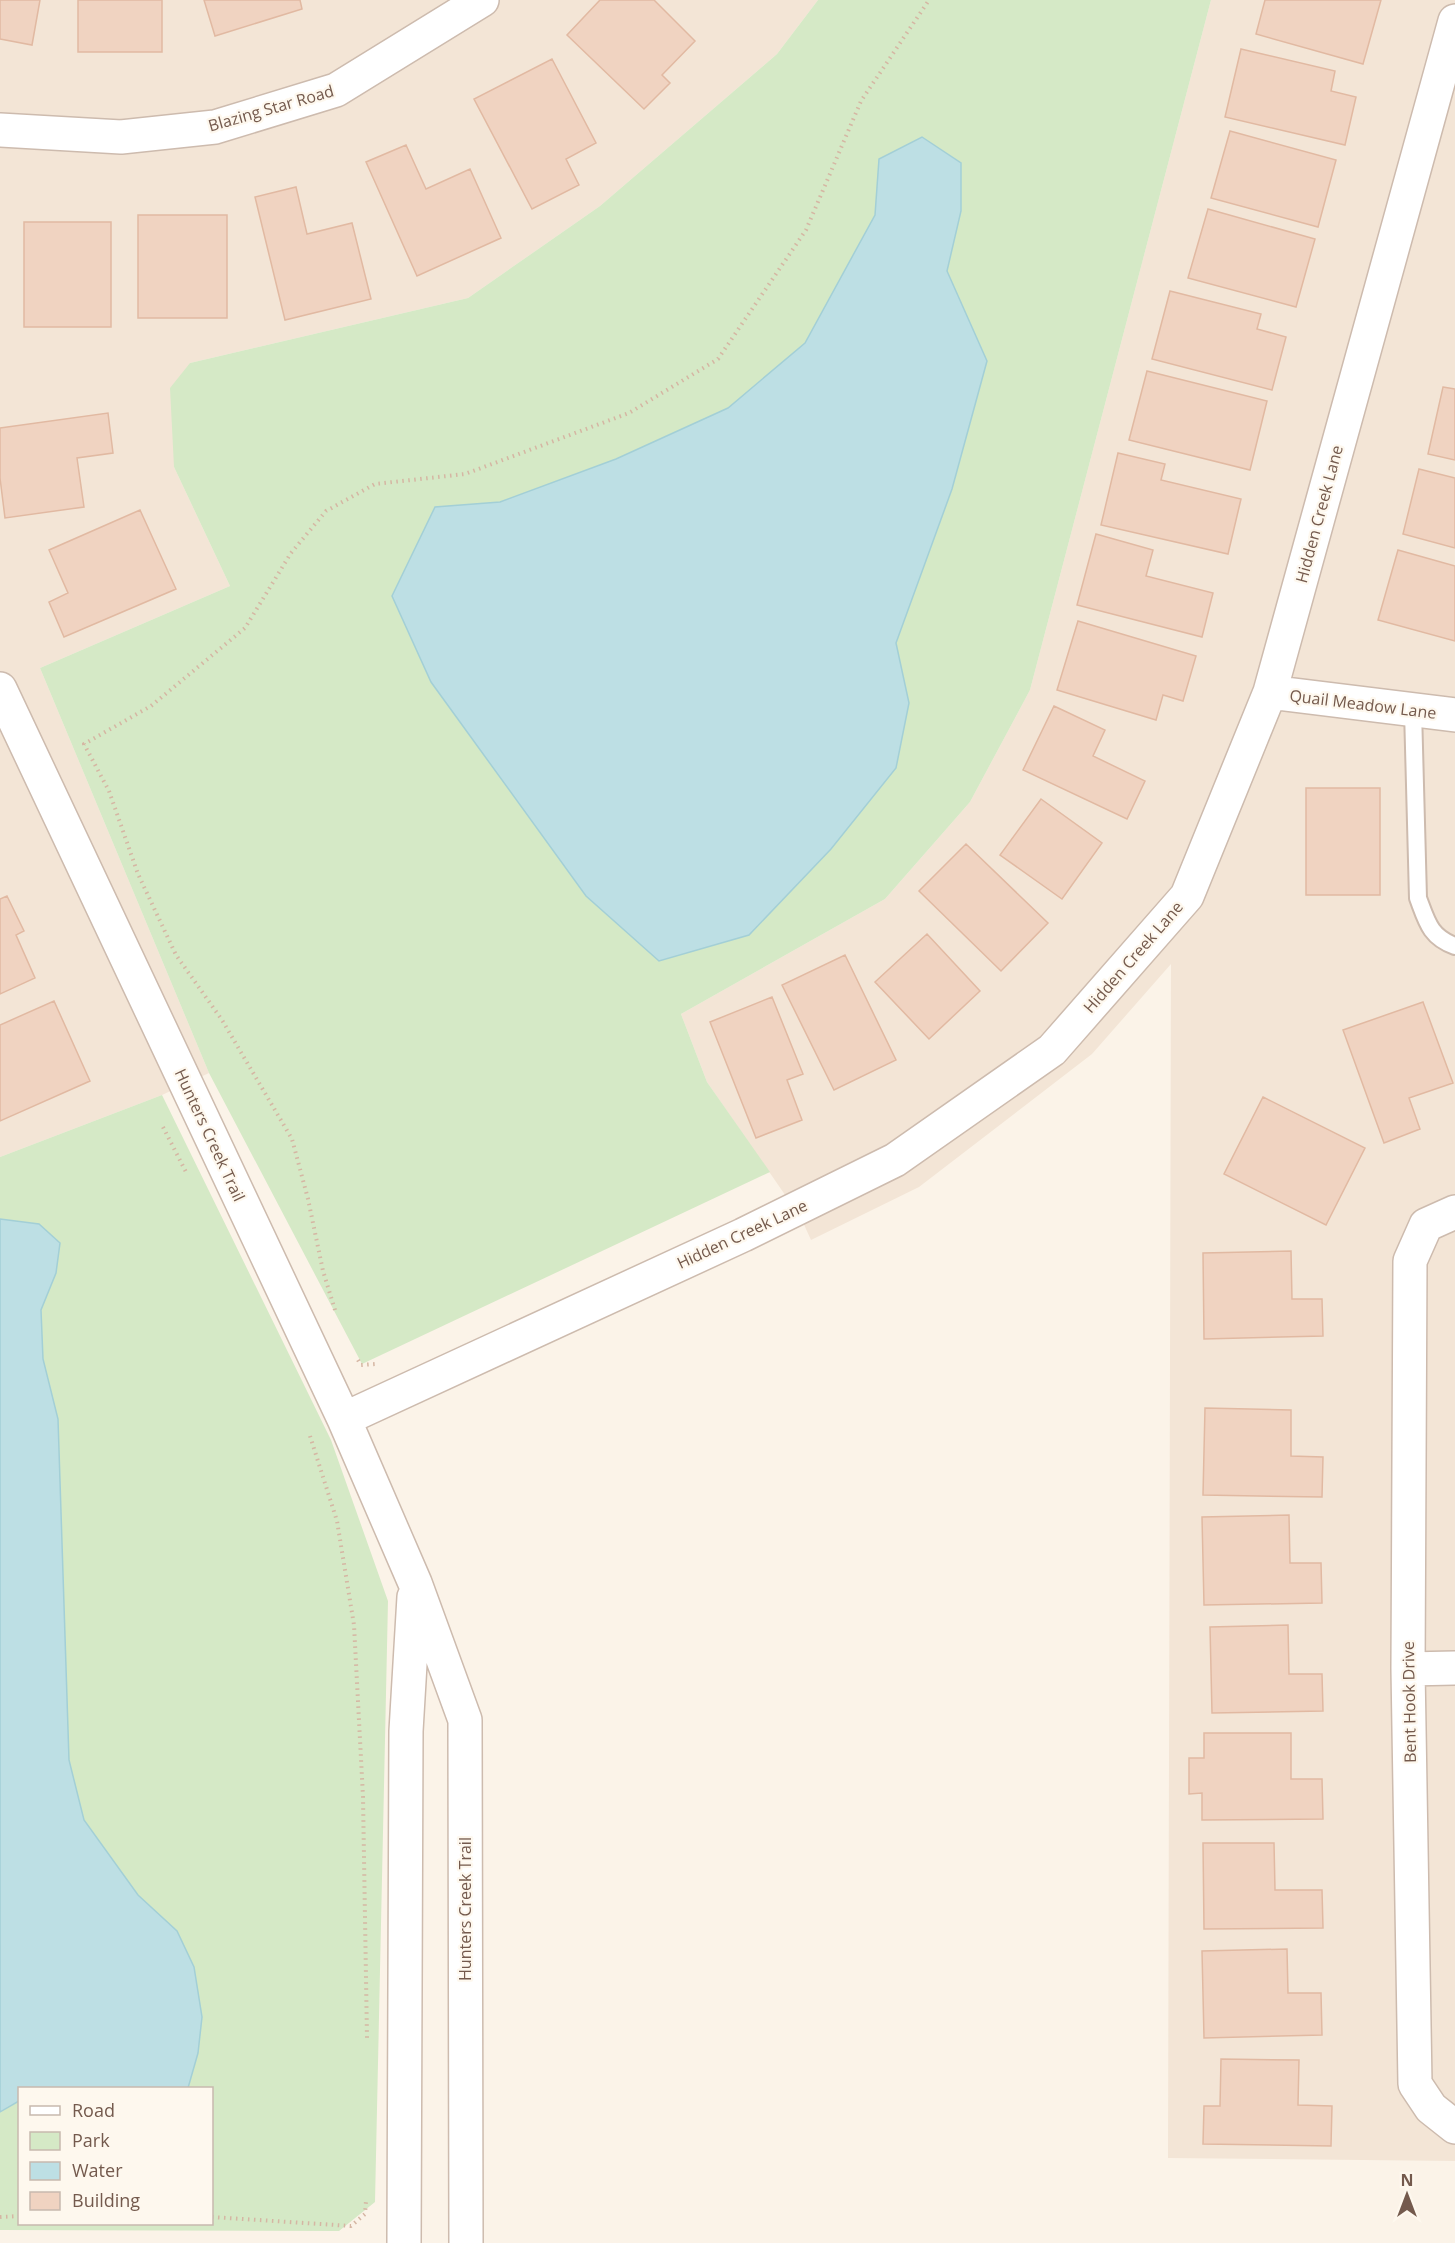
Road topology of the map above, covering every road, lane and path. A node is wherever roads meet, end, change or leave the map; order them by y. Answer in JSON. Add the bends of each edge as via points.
{"nodes":[{"id":1,"x":482,"y":0,"type":"edge"},
{"id":2,"x":929,"y":0,"type":"edge"},
{"id":3,"x":1455,"y":21,"type":"edge"},
{"id":4,"x":0,"y":130,"type":"edge"},
{"id":5,"x":0,"y":689,"type":"edge"},
{"id":6,"x":1270,"y":692,"type":"junction"},
{"id":7,"x":1413,"y":711,"type":"junction"},
{"id":8,"x":1455,"y":716,"type":"edge"},
{"id":9,"x":1455,"y":946,"type":"edge"},
{"id":10,"x":163,"y":1127,"type":"dead end"},
{"id":11,"x":189,"y":1179,"type":"dead end"},
{"id":12,"x":1455,"y":1212,"type":"edge"},
{"id":13,"x":336,"y":1317,"type":"dead end"},
{"id":14,"x":356,"y":1355,"type":"dead end"},
{"id":15,"x":385,"y":1363,"type":"dead end"},
{"id":16,"x":344,"y":1419,"type":"junction"},
{"id":17,"x":308,"y":1430,"type":"dead end"},
{"id":18,"x":415,"y":1583,"type":"junction"},
{"id":19,"x":1455,"y":1668,"type":"edge"},
{"id":20,"x":1408,"y":1669,"type":"junction"},
{"id":21,"x":367,"y":2040,"type":"dead end"},
{"id":22,"x":1455,"y":2127,"type":"edge"},
{"id":23,"x":366,"y":2191,"type":"dead end"},
{"id":24,"x":18,"y":2216,"type":"edge"},
{"id":25,"x":0,"y":2217,"type":"edge"},
{"id":26,"x":213,"y":2217,"type":"edge"},
{"id":27,"x":404,"y":2243,"type":"edge"},
{"id":28,"x":466,"y":2243,"type":"edge"}],
"edges":[{"from":1,"to":4,"type":"street","name":"Blazing Star Road","via":[[336,90],[215,127],[121,137]]},
{"from":2,"to":13,"type":"path","via":[[861,100],[806,230],[718,359],[629,413],[465,474],[375,484],[326,511],[291,553],[245,628],[151,706],[84,744],[109,791],[138,874],[176,955],[222,1020],[292,1139]]},
{"from":3,"to":6,"type":"street","name":"Hidden Creek Lane"},
{"from":5,"to":16,"type":"street","name":"Hunters Creek Trail"},
{"from":6,"to":7,"type":"street","name":"Quail Meadow Lane"},
{"from":6,"to":16,"type":"street","name":"Hidden Creek Lane","via":[[1187,896],[1052,1050],[895,1160],[743,1235]]},
{"from":7,"to":8,"type":"street","name":"Quail Meadow Lane"},
{"from":7,"to":9,"type":"lane","via":[[1418,898],[1438,940]]},
{"from":10,"to":11,"type":"path"},
{"from":12,"to":20,"type":"street","name":"Bent Hook Drive","via":[[1426,1226],[1410,1261]]},
{"from":14,"to":15,"type":"path","via":[[361,1365]]},
{"from":16,"to":18,"type":"street","name":"Hunters Creek Trail"},
{"from":17,"to":21,"type":"path","via":[[337,1521],[354,1625],[363,1797]]},
{"from":18,"to":27,"type":"street","name":"Hunters Creek Trail","via":[[406,1731]]},
{"from":18,"to":28,"type":"street","name":"Hunters Creek Trail","via":[[465,1720]]},
{"from":19,"to":20,"type":"street"},
{"from":20,"to":22,"type":"street","name":"Bent Hook Drive","via":[[1415,2084],[1431,2108]]},
{"from":23,"to":26,"type":"path","via":[[365,2214],[351,2226]]},
{"from":24,"to":25,"type":"path"}]}
